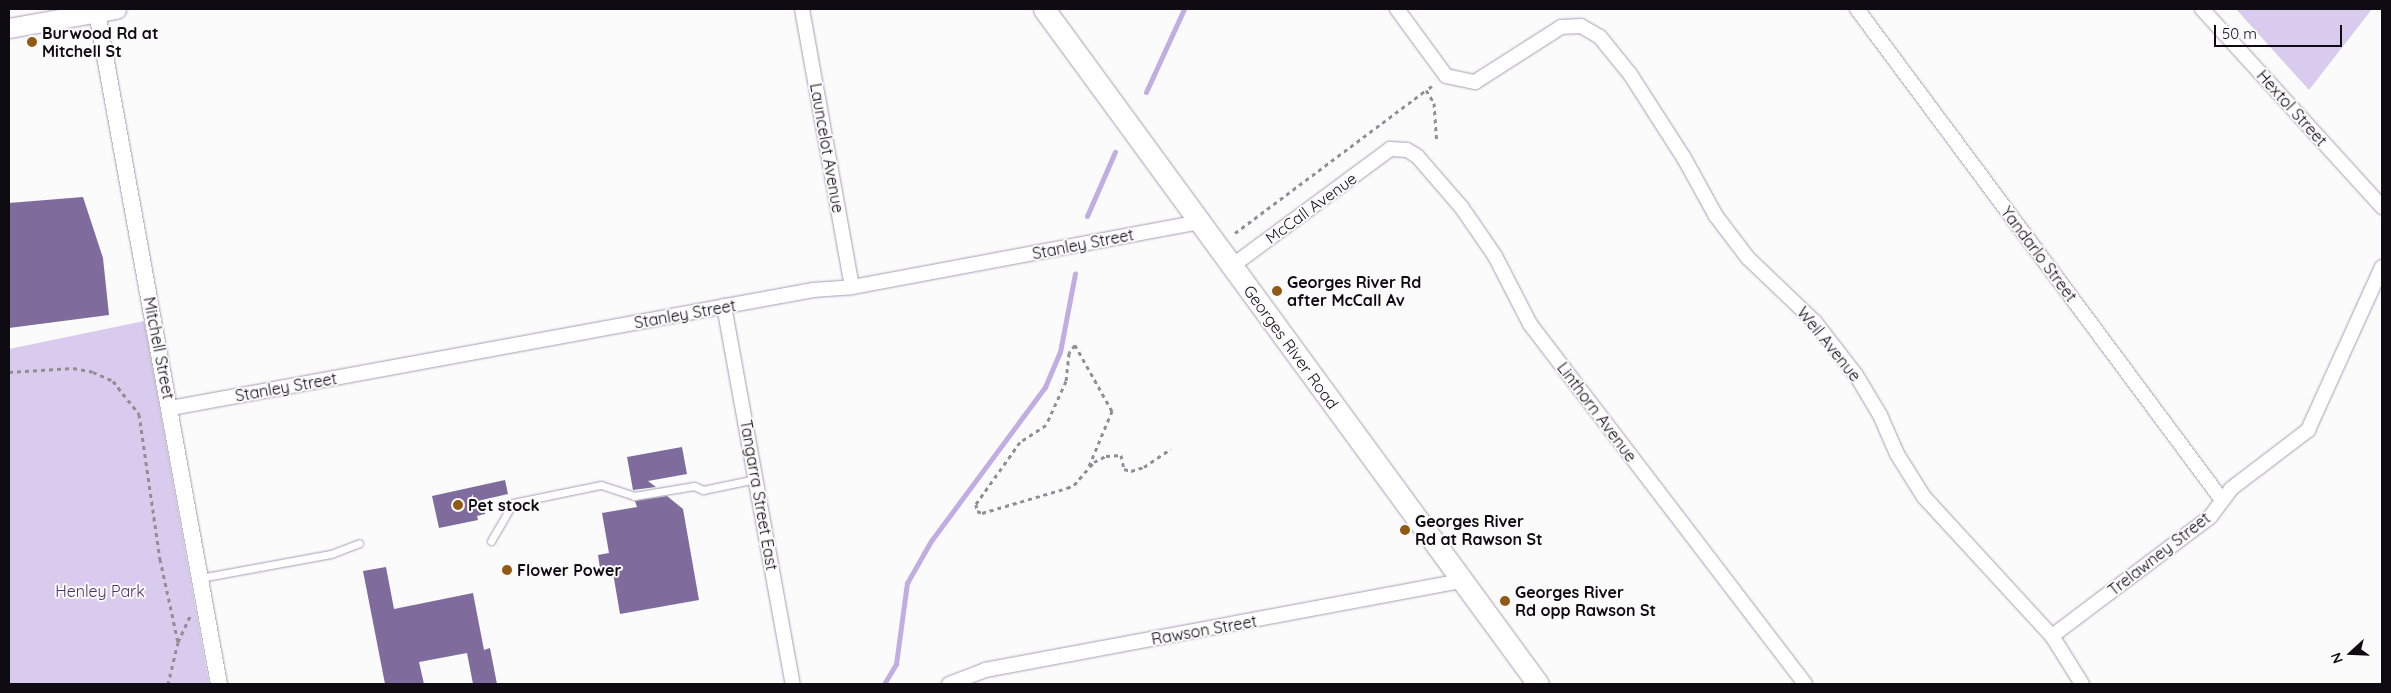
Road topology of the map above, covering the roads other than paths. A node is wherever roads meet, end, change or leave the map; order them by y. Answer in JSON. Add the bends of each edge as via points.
{"nodes":[{"id":1,"x":116,"y":9,"type":"edge"},
{"id":2,"x":802,"y":9,"type":"edge"},
{"id":3,"x":1044,"y":9,"type":"edge"},
{"id":4,"x":1397,"y":9,"type":"edge"},
{"id":5,"x":1857,"y":9,"type":"edge"},
{"id":6,"x":2202,"y":9,"type":"edge"},
{"id":7,"x":97,"y":12,"type":"junction"},
{"id":8,"x":9,"y":28,"type":"edge"},
{"id":9,"x":1390,"y":149,"type":"joint"},
{"id":10,"x":2382,"y":207,"type":"edge"},
{"id":11,"x":1199,"y":222,"type":"junction"},
{"id":12,"x":1232,"y":266,"type":"junction"},
{"id":13,"x":2382,"y":267,"type":"edge"},
{"id":14,"x":852,"y":287,"type":"junction"},
{"id":15,"x":724,"y":306,"type":"junction"},
{"id":16,"x":171,"y":408,"type":"junction"},
{"id":17,"x":756,"y":479,"type":"junction"},
{"id":18,"x":2222,"y":500,"type":"junction"},
{"id":19,"x":491,"y":540,"type":"dead end"},
{"id":20,"x":359,"y":543,"type":"dead end"},
{"id":21,"x":200,"y":578,"type":"junction"},
{"id":22,"x":1462,"y":581,"type":"junction"},
{"id":23,"x":2052,"y":636,"type":"junction"},
{"id":24,"x":219,"y":684,"type":"edge"},
{"id":25,"x":793,"y":684,"type":"edge"},
{"id":26,"x":948,"y":684,"type":"edge"},
{"id":27,"x":1538,"y":684,"type":"edge"},
{"id":28,"x":1804,"y":684,"type":"edge"},
{"id":29,"x":2082,"y":684,"type":"edge"}],
"edges":[{"from":1,"to":7,"type":"main road"},
{"from":2,"to":14,"type":"street","name":"Launcelot Avenue"},
{"from":3,"to":11,"type":"main road","name":"Georges River Road"},
{"from":4,"to":23,"type":"street","name":"Weil Avenue","via":[[1446,76],[1475,82],[1561,26],[1581,26],[1600,37],[1630,74],[1670,135],[1716,216],[1748,258],[1815,322],[1856,374],[1880,415],[1897,454],[1924,497]]},
{"from":5,"to":18,"type":"street","name":"Yandarlo Street"},
{"from":6,"to":10,"type":"street","name":"Hextol Street"},
{"from":7,"to":8,"type":"main road"},
{"from":7,"to":16,"type":"street","name":"Mitchell Street"},
{"from":9,"to":12,"type":"street","name":"McCall Avenue"},
{"from":9,"to":28,"type":"street","name":"Linthorn Avenue","via":[[1407,150],[1417,156],[1448,189],[1494,256],[1530,324]]},
{"from":11,"to":12,"type":"main road","name":"Georges River Road"},
{"from":11,"to":14,"type":"street","name":"Stanley Street"},
{"from":12,"to":22,"type":"main road","name":"Georges River Road"},
{"from":13,"to":18,"type":"street","name":"Trelawney Street","via":[[2308,430],[2232,488]]},
{"from":14,"to":15,"type":"street","name":"Stanley Street","via":[[813,290]]},
{"from":15,"to":16,"type":"street","name":"Stanley Street"},
{"from":15,"to":17,"type":"street","name":"Tangarra Street East"},
{"from":16,"to":21,"type":"street","name":"Mitchell Street"},
{"from":17,"to":19,"type":"lane","via":[[703,490],[694,486],[634,496],[601,485],[512,503]]},
{"from":17,"to":25,"type":"street","name":"Tangarra Street East"},
{"from":18,"to":23,"type":"street","name":"Trelawney Street","via":[[2210,517]]},
{"from":20,"to":21,"type":"lane","via":[[331,554]]},
{"from":21,"to":24,"type":"street","name":"Mitchell Street"},
{"from":22,"to":26,"type":"street","name":"Rawson Street","via":[[985,670]]},
{"from":22,"to":27,"type":"main road","name":"Georges River Road"},
{"from":23,"to":29,"type":"street","name":"Weil Avenue"}]}
